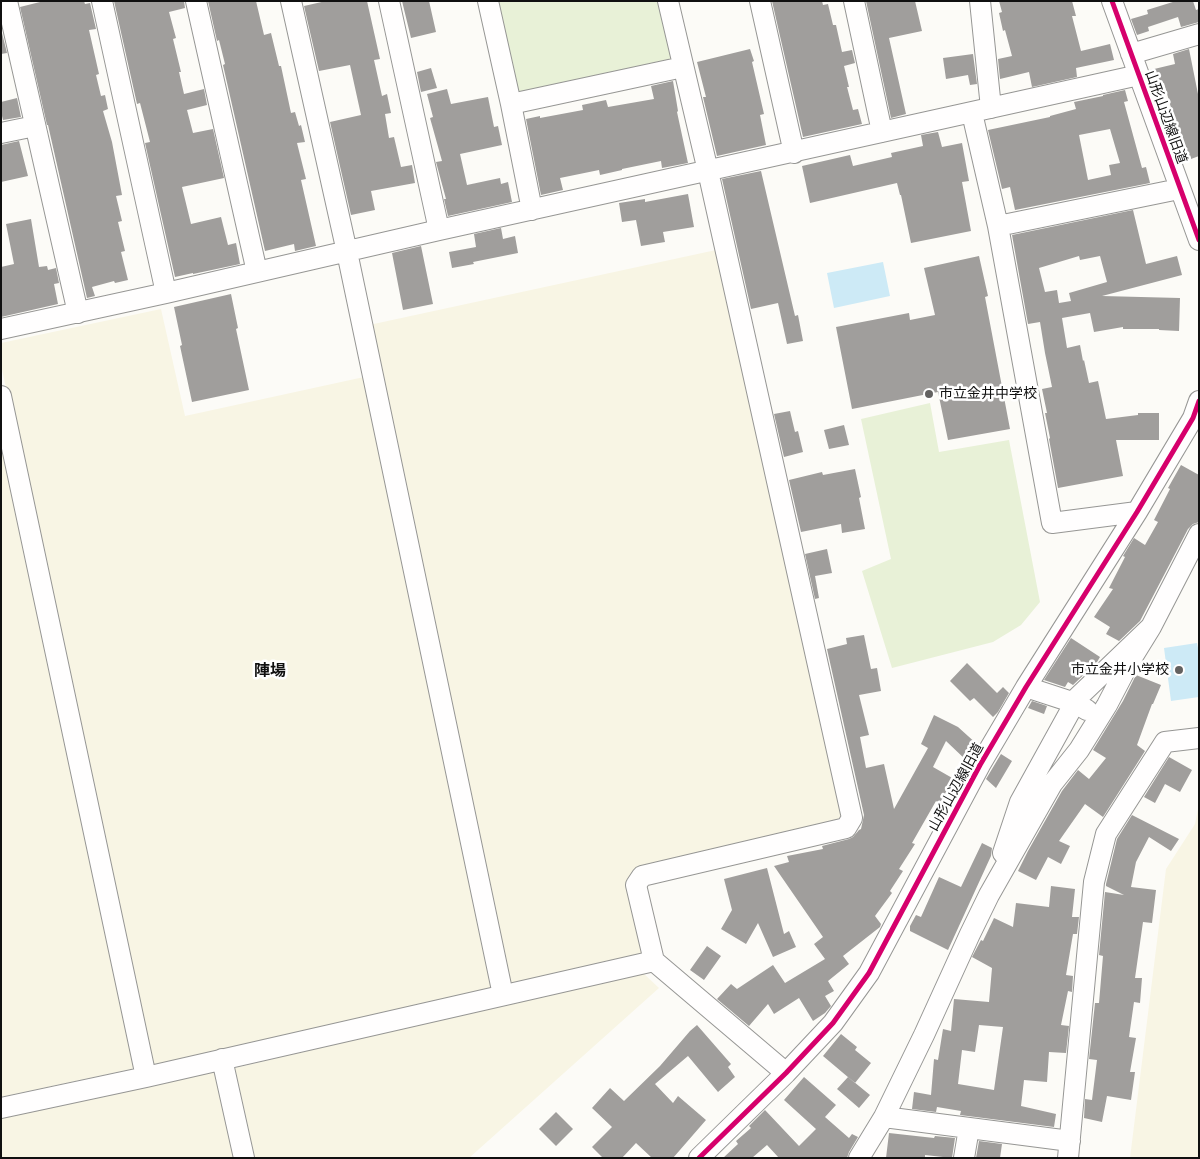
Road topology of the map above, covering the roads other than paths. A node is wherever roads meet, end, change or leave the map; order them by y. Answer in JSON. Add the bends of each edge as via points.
{"nodes":[{"id":1,"x":8,"y":1,"type":"edge"},
{"id":2,"x":102,"y":1,"type":"edge"},
{"id":3,"x":196,"y":1,"type":"edge"},
{"id":4,"x":291,"y":1,"type":"edge"},
{"id":5,"x":390,"y":1,"type":"edge"},
{"id":6,"x":488,"y":1,"type":"edge"},
{"id":7,"x":668,"y":1,"type":"edge"},
{"id":8,"x":760,"y":1,"type":"edge"},
{"id":9,"x":854,"y":1,"type":"edge"},
{"id":10,"x":980,"y":1,"type":"edge"},
{"id":11,"x":1112,"y":1,"type":"edge"},
{"id":12,"x":1199,"y":34,"type":"edge"},
{"id":13,"x":1130,"y":54,"type":"junction"},
{"id":14,"x":683,"y":67,"type":"junction"},
{"id":15,"x":1139,"y":75,"type":"junction"},
{"id":16,"x":511,"y":104,"type":"junction"},
{"id":17,"x":981,"y":110,"type":"junction"},
{"id":18,"x":35,"y":126,"type":"junction"},
{"id":19,"x":882,"y":132,"type":"junction"},
{"id":20,"x":1,"y":133,"type":"edge"},
{"id":21,"x":794,"y":152,"type":"junction"},
{"id":22,"x":708,"y":171,"type":"junction"},
{"id":23,"x":1179,"y":189,"type":"junction"},
{"id":24,"x":532,"y":210,"type":"junction"},
{"id":25,"x":998,"y":226,"type":"junction"},
{"id":26,"x":439,"y":230,"type":"junction"},
{"id":27,"x":1198,"y":238,"type":"edge"},
{"id":28,"x":347,"y":252,"type":"junction"},
{"id":29,"x":257,"y":272,"type":"junction"},
{"id":30,"x":166,"y":293,"type":"junction"},
{"id":31,"x":78,"y":313,"type":"junction"},
{"id":32,"x":1,"y":329,"type":"edge"},
{"id":33,"x":1,"y":396,"type":"edge"},
{"id":34,"x":1199,"y":401,"type":"edge"},
{"id":35,"x":1137,"y":512,"type":"junction"},
{"id":36,"x":1199,"y":534,"type":"edge"},
{"id":37,"x":1151,"y":627,"type":"junction"},
{"id":38,"x":1026,"y":687,"type":"junction"},
{"id":39,"x":1075,"y":703,"type":"junction"},
{"id":40,"x":1100,"y":717,"type":"junction"},
{"id":41,"x":1199,"y":738,"type":"edge"},
{"id":42,"x":989,"y":895,"type":"junction"},
{"id":43,"x":654,"y":961,"type":"junction"},
{"id":44,"x":504,"y":995,"type":"junction"},
{"id":45,"x":222,"y":1059,"type":"junction"},
{"id":46,"x":786,"y":1073,"type":"junction"},
{"id":47,"x":146,"y":1077,"type":"junction"},
{"id":48,"x":1,"y":1108,"type":"edge"},
{"id":49,"x":884,"y":1116,"type":"junction"},
{"id":50,"x":969,"y":1128,"type":"junction"},
{"id":51,"x":1069,"y":1149,"type":"edge"},
{"id":52,"x":244,"y":1158,"type":"edge"},
{"id":53,"x":699,"y":1158,"type":"edge"},
{"id":54,"x":859,"y":1158,"type":"edge"},
{"id":55,"x":964,"y":1158,"type":"edge"}],
"edges":[{"from":1,"to":18,"type":"street"},
{"from":2,"to":30,"type":"street"},
{"from":3,"to":29,"type":"street"},
{"from":4,"to":28,"type":"street"},
{"from":5,"to":26,"type":"street"},
{"from":6,"to":16,"type":"street"},
{"from":7,"to":14,"type":"street"},
{"from":8,"to":21,"type":"street"},
{"from":9,"to":19,"type":"street"},
{"from":10,"to":17,"type":"street"},
{"from":11,"to":13,"type":"street","name":"山形山辺線旧道"},
{"from":12,"to":13,"type":"street"},
{"from":13,"to":15,"type":"street","name":"山形山辺線旧道"},
{"from":14,"to":16,"type":"street"},
{"from":14,"to":22,"type":"street"},
{"from":15,"to":17,"type":"street"},
{"from":15,"to":23,"type":"street","name":"山形山辺線旧道"},
{"from":16,"to":24,"type":"street"},
{"from":17,"to":19,"type":"street"},
{"from":17,"to":25,"type":"street"},
{"from":18,"to":20,"type":"street"},
{"from":18,"to":31,"type":"street"},
{"from":19,"to":21,"type":"street"},
{"from":21,"to":22,"type":"street"},
{"from":22,"to":24,"type":"street"},
{"from":22,"to":43,"type":"street","via":[[852,818],[846,828],[642,876],[636,885]]},
{"from":23,"to":25,"type":"street"},
{"from":23,"to":27,"type":"street","name":"山形山辺線旧道"},
{"from":24,"to":26,"type":"street"},
{"from":25,"to":35,"type":"street","via":[[1052,523]]},
{"from":26,"to":28,"type":"street"},
{"from":28,"to":29,"type":"street"},
{"from":28,"to":44,"type":"street"},
{"from":29,"to":30,"type":"street"},
{"from":30,"to":31,"type":"street"},
{"from":31,"to":32,"type":"street"},
{"from":33,"to":47,"type":"street"},
{"from":34,"to":35,"type":"street","name":"山形山辺線旧道","via":[[1193,418]]},
{"from":35,"to":38,"type":"street","name":"山形山辺線旧道"},
{"from":36,"to":37,"type":"street"},
{"from":37,"to":39,"type":"street"},
{"from":37,"to":40,"type":"street"},
{"from":38,"to":39,"type":"street"},
{"from":38,"to":46,"type":"street","name":"山形山辺線旧道","via":[[980,765],[869,973],[833,1023]]},
{"from":39,"to":40,"type":"street"},
{"from":39,"to":42,"type":"street","via":[[1020,802]]},
{"from":40,"to":42,"type":"street","via":[[1052,784]]},
{"from":41,"to":51,"type":"street","via":[[1164,742],[1106,834],[1094,882]]},
{"from":42,"to":49,"type":"street"},
{"from":43,"to":44,"type":"street"},
{"from":43,"to":46,"type":"street"},
{"from":44,"to":45,"type":"street"},
{"from":45,"to":47,"type":"street"},
{"from":45,"to":52,"type":"street"},
{"from":46,"to":53,"type":"street","name":"山形山辺線旧道"},
{"from":47,"to":48,"type":"street"},
{"from":49,"to":50,"type":"street"},
{"from":49,"to":54,"type":"street"},
{"from":50,"to":51,"type":"street"},
{"from":50,"to":55,"type":"street"}]}
